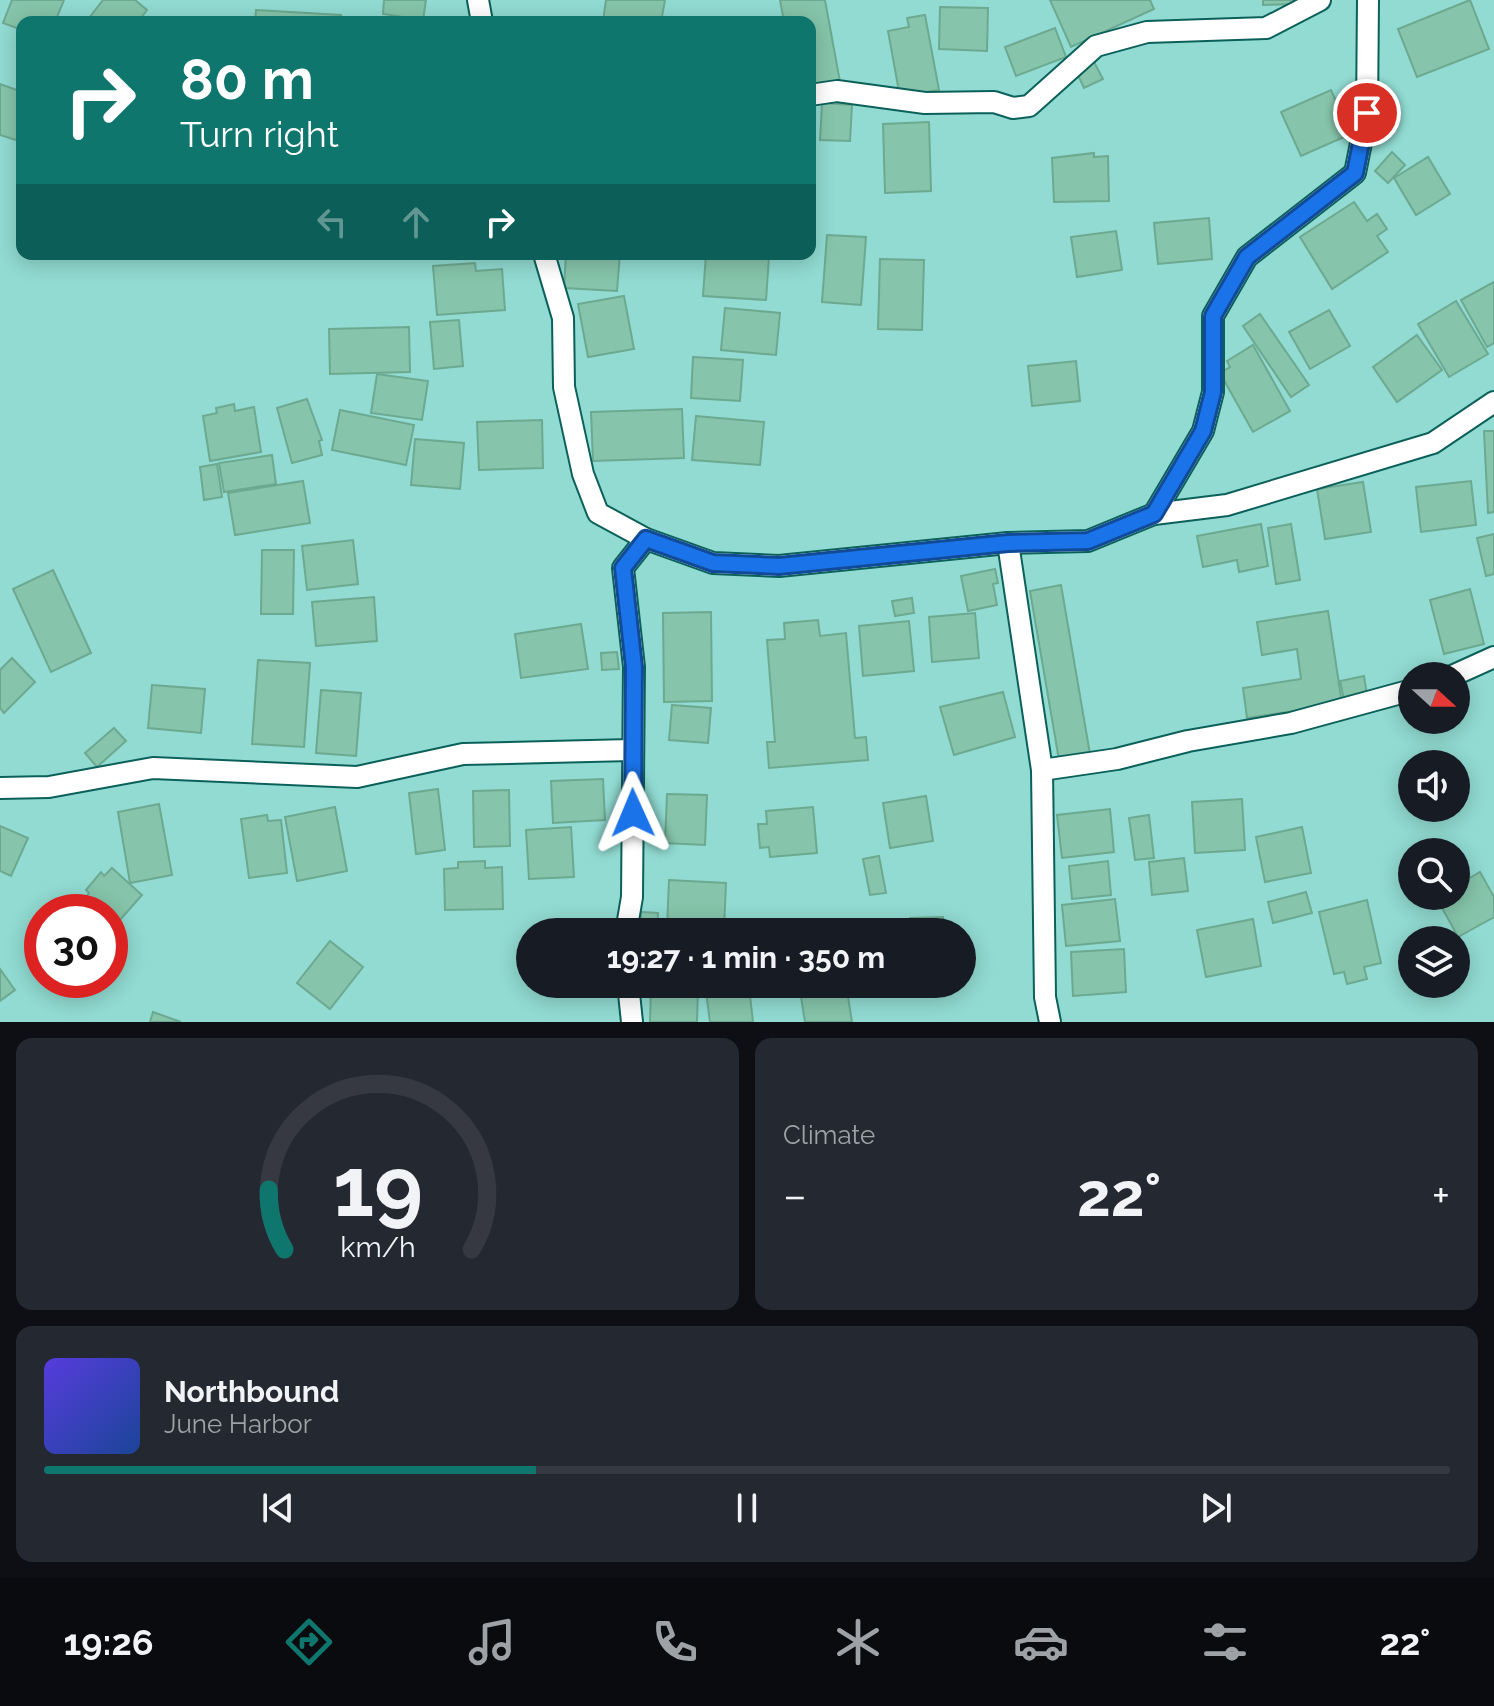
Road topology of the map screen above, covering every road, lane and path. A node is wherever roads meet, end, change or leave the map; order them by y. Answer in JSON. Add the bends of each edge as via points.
{"nodes":[{"id":1,"x":1320,"y":0,"type":"edge"},
{"id":2,"x":1368,"y":0,"type":"edge"},
{"id":3,"x":816,"y":94,"type":"edge"},
{"id":4,"x":546,"y":260,"type":"edge"},
{"id":5,"x":1494,"y":402,"type":"edge"},
{"id":6,"x":1154,"y":514,"type":"junction"},
{"id":7,"x":646,"y":539,"type":"junction"},
{"id":8,"x":1008,"y":543,"type":"junction"},
{"id":9,"x":1494,"y":657,"type":"edge"},
{"id":10,"x":1470,"y":668,"type":"edge"},
{"id":11,"x":1398,"y":694,"type":"edge"},
{"id":12,"x":631,"y":750,"type":"junction"},
{"id":13,"x":1042,"y":770,"type":"junction"},
{"id":14,"x":0,"y":788,"type":"edge"},
{"id":15,"x":628,"y":918,"type":"edge"},
{"id":16,"x":629,"y":998,"type":"edge"},
{"id":17,"x":632,"y":1022,"type":"edge"},
{"id":18,"x":1050,"y":1022,"type":"edge"}],
"edges":[{"from":1,"to":3,"type":"street","via":[[1266,28],[1147,32],[1096,46],[1029,106],[925,103],[837,91]]},
{"from":2,"to":6,"type":"street","via":[[1367,113],[1355,173],[1247,257],[1213,316],[1213,392],[1203,431]]},
{"from":4,"to":7,"type":"street","via":[[563,318],[564,387],[583,474],[598,513]]},
{"from":5,"to":6,"type":"street","via":[[1433,443],[1227,505]]},
{"from":6,"to":8,"type":"street","via":[[1088,541]]},
{"from":7,"to":8,"type":"street","via":[[713,563],[779,566]]},
{"from":7,"to":12,"type":"street","via":[[623,568],[634,667]]},
{"from":8,"to":13,"type":"street"},
{"from":9,"to":10,"type":"street"},
{"from":11,"to":13,"type":"street","via":[[1291,723]]},
{"from":12,"to":14,"type":"street","via":[[463,754],[357,777],[153,768],[49,787]]},
{"from":12,"to":15,"type":"street"},
{"from":13,"to":18,"type":"street","via":[[1045,997]]},
{"from":16,"to":17,"type":"street"}]}
